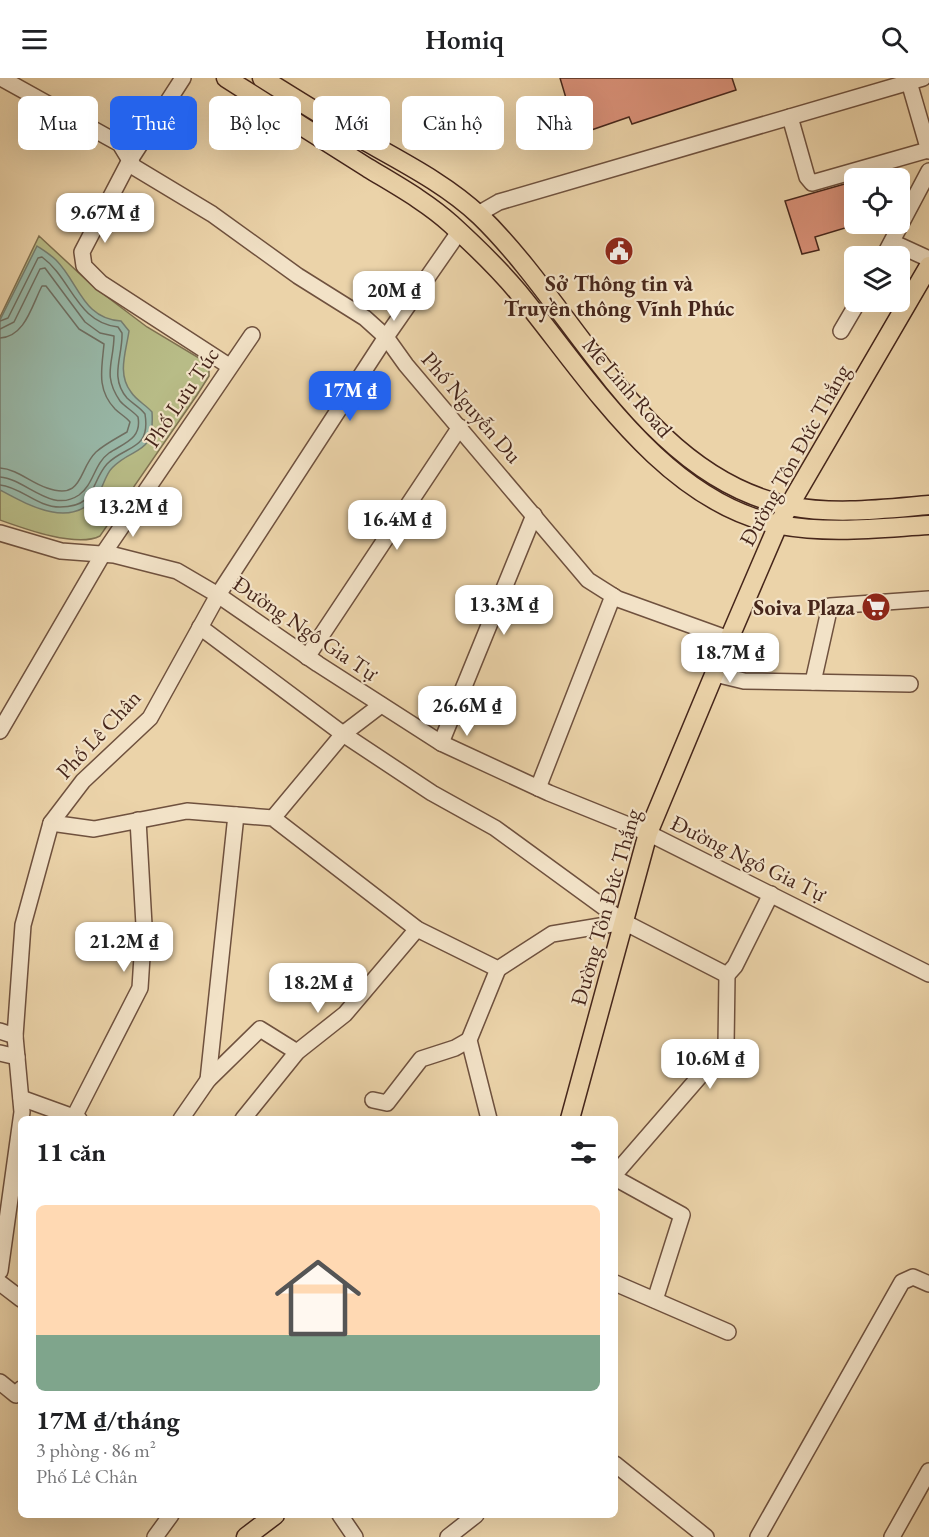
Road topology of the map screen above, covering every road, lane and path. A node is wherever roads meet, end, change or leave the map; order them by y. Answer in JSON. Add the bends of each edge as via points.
{"nodes":[{"id":1,"x":1,"y":78,"type":"edge"},
{"id":2,"x":183,"y":78,"type":"edge"},
{"id":3,"x":226,"y":78,"type":"edge"},
{"id":4,"x":262,"y":78,"type":"edge"},
{"id":5,"x":916,"y":80,"type":"edge"},
{"id":6,"x":790,"y":117,"type":"junction"},
{"id":7,"x":929,"y":150,"type":"edge"},
{"id":8,"x":130,"y":160,"type":"junction"},
{"id":9,"x":929,"y":171,"type":"edge"},
{"id":10,"x":478,"y":214,"type":"junction"},
{"id":11,"x":459,"y":232,"type":"junction"},
{"id":12,"x":892,"y":242,"type":"junction"},
{"id":13,"x":890,"y":246,"type":"edge"},
{"id":14,"x":929,"y":260,"type":"edge"},
{"id":15,"x":926,"y":276,"type":"edge"},
{"id":16,"x":852,"y":312,"type":"edge"},
{"id":17,"x":841,"y":331,"type":"dead end"},
{"id":18,"x":252,"y":335,"type":"dead end"},
{"id":19,"x":386,"y":337,"type":"junction"},
{"id":20,"x":229,"y":366,"type":"junction"},
{"id":21,"x":460,"y":427,"type":"junction"},
{"id":22,"x":929,"y":505,"type":"edge"},
{"id":23,"x":788,"y":506,"type":"junction"},
{"id":24,"x":534,"y":515,"type":"junction"},
{"id":25,"x":778,"y":525,"type":"junction"},
{"id":26,"x":929,"y":525,"type":"edge"},
{"id":27,"x":0,"y":533,"type":"edge"},
{"id":28,"x":103,"y":554,"type":"junction"},
{"id":29,"x":218,"y":595,"type":"junction"},
{"id":30,"x":613,"y":596,"type":"junction"},
{"id":31,"x":929,"y":599,"type":"edge"},
{"id":32,"x":200,"y":627,"type":"junction"},
{"id":33,"x":729,"y":639,"type":"junction"},
{"id":34,"x":307,"y":657,"type":"junction"},
{"id":35,"x":715,"y":674,"type":"junction"},
{"id":36,"x":813,"y":682,"type":"junction"},
{"id":37,"x":910,"y":684,"type":"dead end"},
{"id":38,"x":381,"y":705,"type":"junction"},
{"id":39,"x":5,"y":712,"type":"edge"},
{"id":40,"x":0,"y":731,"type":"edge"},
{"id":41,"x":344,"y":734,"type":"junction"},
{"id":42,"x":441,"y":743,"type":"junction"},
{"id":43,"x":538,"y":788,"type":"junction"},
{"id":44,"x":236,"y":815,"type":"junction"},
{"id":45,"x":273,"y":818,"type":"junction"},
{"id":46,"x":138,"y":820,"type":"junction"},
{"id":47,"x":51,"y":822,"type":"junction"},
{"id":48,"x":648,"y":833,"type":"junction"},
{"id":49,"x":771,"y":894,"type":"junction"},
{"id":50,"x":624,"y":922,"type":"junction"},
{"id":51,"x":417,"y":928,"type":"junction"},
{"id":52,"x":498,"y":969,"type":"junction"},
{"id":53,"x":929,"y":974,"type":"edge"},
{"id":54,"x":727,"y":975,"type":"junction"},
{"id":55,"x":0,"y":1031,"type":"edge"},
{"id":56,"x":15,"y":1036,"type":"junction"},
{"id":57,"x":469,"y":1040,"type":"junction"},
{"id":58,"x":297,"y":1052,"type":"junction"},
{"id":59,"x":0,"y":1053,"type":"edge"},
{"id":60,"x":17,"y":1057,"type":"junction"},
{"id":61,"x":208,"y":1080,"type":"junction"},
{"id":62,"x":21,"y":1098,"type":"junction"},
{"id":63,"x":373,"y":1100,"type":"dead end"},
{"id":64,"x":21,"y":1116,"type":"edge"},
{"id":65,"x":70,"y":1116,"type":"edge"},
{"id":66,"x":77,"y":1116,"type":"edge"},
{"id":67,"x":183,"y":1116,"type":"edge"},
{"id":68,"x":245,"y":1116,"type":"edge"},
{"id":69,"x":488,"y":1116,"type":"edge"},
{"id":70,"x":571,"y":1116,"type":"edge"},
{"id":71,"x":18,"y":1132,"type":"edge"},
{"id":72,"x":618,"y":1172,"type":"edge"},
{"id":73,"x":618,"y":1178,"type":"edge"},
{"id":74,"x":5,"y":1198,"type":"edge"},
{"id":75,"x":0,"y":1271,"type":"edge"},
{"id":76,"x":0,"y":1283,"type":"edge"},
{"id":77,"x":618,"y":1284,"type":"edge"},
{"id":78,"x":929,"y":1284,"type":"edge"},
{"id":79,"x":18,"y":1297,"type":"edge"},
{"id":80,"x":655,"y":1300,"type":"junction"},
{"id":81,"x":728,"y":1332,"type":"dead end"},
{"id":82,"x":0,"y":1382,"type":"edge"},
{"id":83,"x":18,"y":1393,"type":"edge"},
{"id":84,"x":618,"y":1466,"type":"edge"},
{"id":85,"x":929,"y":1471,"type":"edge"},
{"id":86,"x":169,"y":1518,"type":"edge"},
{"id":87,"x":271,"y":1518,"type":"edge"},
{"id":88,"x":342,"y":1518,"type":"edge"},
{"id":89,"x":472,"y":1518,"type":"edge"},
{"id":90,"x":155,"y":1537,"type":"edge"},
{"id":91,"x":246,"y":1537,"type":"edge"},
{"id":92,"x":355,"y":1537,"type":"edge"},
{"id":93,"x":448,"y":1537,"type":"edge"},
{"id":94,"x":706,"y":1537,"type":"edge"},
{"id":95,"x":758,"y":1537,"type":"edge"},
{"id":96,"x":892,"y":1537,"type":"edge"}],
"edges":[{"from":1,"to":8,"type":"street","name":"Phố Nguyễn Du","via":[[120,144]]},
{"from":2,"to":8,"type":"street"},
{"from":3,"to":11,"type":"main road","name":"Me Linh Road","via":[[418,200]]},
{"from":4,"to":10,"type":"main road","name":"Me Linh Road","via":[[433,179]]},
{"from":5,"to":6,"type":"street"},
{"from":5,"to":7,"type":"street"},
{"from":6,"to":7,"type":"street","via":[[812,183]]},
{"from":6,"to":10,"type":"street","via":[[499,202]]},
{"from":8,"to":19,"type":"street","name":"Phố Nguyễn Du","via":[[134,167],[212,214],[365,318]]},
{"from":8,"to":20,"type":"street","via":[[82,252],[84,266],[101,283]]},
{"from":9,"to":12,"type":"street"},
{"from":10,"to":23,"type":"main road","name":"Me Linh Road","via":[[520,260],[610,375],[679,451],[728,485]]},
{"from":11,"to":19,"type":"street","name":"Phố Lê Chân"},
{"from":11,"to":25,"type":"main road","name":"Me Linh Road","via":[[517,291],[593,387],[664,464],[700,493]]},
{"from":12,"to":13,"type":"street"},
{"from":12,"to":14,"type":"street"},
{"from":15,"to":23,"type":"main road","name":"Đường Tôn Đức Thắng"},
{"from":16,"to":17,"type":"street"},
{"from":18,"to":20,"type":"street","name":"Phố Lưu Túc"},
{"from":19,"to":21,"type":"street","name":"Phố Nguyễn Du"},
{"from":19,"to":29,"type":"street","name":"Phố Lê Chân"},
{"from":20,"to":28,"type":"street","name":"Phố Lưu Túc"},
{"from":21,"to":24,"type":"street","name":"Phố Nguyễn Du"},
{"from":21,"to":34,"type":"street"},
{"from":22,"to":23,"type":"main road","name":"Me Linh Road","via":[[844,511]]},
{"from":23,"to":25,"type":"main road","name":"Đường Tôn Đức Thắng"},
{"from":24,"to":30,"type":"street","name":"Phố Nguyễn Du","via":[[588,580]]},
{"from":24,"to":42,"type":"street"},
{"from":25,"to":26,"type":"main road","name":"Me Linh Road","via":[[836,531]]},
{"from":25,"to":33,"type":"main road","name":"Đường Tôn Đức Thắng"},
{"from":27,"to":28,"type":"street","name":"Đường Ngô Gia Tự","via":[[61,551]]},
{"from":28,"to":29,"type":"street","name":"Đường Ngô Gia Tự","via":[[177,571]]},
{"from":28,"to":39,"type":"street","name":"Phố Lưu Túc"},
{"from":29,"to":32,"type":"street","name":"Phố Lê Chân"},
{"from":29,"to":34,"type":"street","name":"Đường Ngô Gia Tự"},
{"from":30,"to":33,"type":"street","name":"Phố Nguyễn Du"},
{"from":30,"to":43,"type":"street"},
{"from":31,"to":36,"type":"street","via":[[830,606]]},
{"from":32,"to":41,"type":"street"},
{"from":32,"to":47,"type":"street","name":"Phố Lê Chân","via":[[150,718],[83,781]]},
{"from":33,"to":35,"type":"main road","name":"Đường Tôn Đức Thắng"},
{"from":34,"to":38,"type":"street","name":"Đường Ngô Gia Tự"},
{"from":35,"to":36,"type":"street","via":[[744,681]]},
{"from":35,"to":48,"type":"main road","name":"Đường Tôn Đức Thắng"},
{"from":36,"to":37,"type":"street"},
{"from":38,"to":41,"type":"street"},
{"from":38,"to":42,"type":"street","name":"Đường Ngô Gia Tự"},
{"from":39,"to":40,"type":"street","name":"Phố Lưu Túc"},
{"from":41,"to":45,"type":"street"},
{"from":41,"to":50,"type":"street","via":[[432,793],[495,828]]},
{"from":42,"to":43,"type":"street","name":"Đường Ngô Gia Tự"},
{"from":43,"to":48,"type":"street","name":"Đường Ngô Gia Tự"},
{"from":44,"to":45,"type":"street"},
{"from":44,"to":46,"type":"street","via":[[187,811]]},
{"from":44,"to":61,"type":"street"},
{"from":45,"to":51,"type":"street"},
{"from":46,"to":47,"type":"street","via":[[94,829]]},
{"from":46,"to":66,"type":"street","via":[[144,925],[140,987]]},
{"from":47,"to":56,"type":"street","name":"Phố Lê Chân","via":[[23,926]]},
{"from":48,"to":49,"type":"street","name":"Đường Ngô Gia Tự"},
{"from":48,"to":50,"type":"main road","name":"Đường Tôn Đức Thắng"},
{"from":49,"to":53,"type":"street","name":"Đường Ngô Gia Tự"},
{"from":49,"to":54,"type":"street"},
{"from":50,"to":52,"type":"street","via":[[552,934]]},
{"from":50,"to":54,"type":"street"},
{"from":50,"to":70,"type":"main road","name":"Đường Tôn Đức Thắng"},
{"from":51,"to":52,"type":"street"},
{"from":51,"to":58,"type":"street","via":[[345,1014]]},
{"from":52,"to":57,"type":"street"},
{"from":54,"to":72,"type":"street","via":[[726,1046]]},
{"from":55,"to":56,"type":"street"},
{"from":56,"to":60,"type":"street","name":"Phố Lê Chân"},
{"from":57,"to":63,"type":"street","via":[[421,1059],[387,1103]]},
{"from":57,"to":69,"type":"street"},
{"from":58,"to":61,"type":"street","via":[[260,1029]]},
{"from":58,"to":68,"type":"street"},
{"from":59,"to":60,"type":"street"},
{"from":60,"to":62,"type":"street","name":"Phố Lê Chân"},
{"from":61,"to":67,"type":"street"},
{"from":62,"to":64,"type":"street","name":"Phố Lê Chân"},
{"from":62,"to":65,"type":"street"},
{"from":71,"to":74,"type":"street","name":"Phố Lê Chân"},
{"from":73,"to":80,"type":"street","via":[[682,1215]]},
{"from":74,"to":75,"type":"street","name":"Phố Lê Chân"},
{"from":76,"to":79,"type":"street"},
{"from":77,"to":80,"type":"street"},
{"from":78,"to":95,"type":"street","via":[[913,1276],[902,1282]]},
{"from":80,"to":81,"type":"street"},
{"from":82,"to":83,"type":"street","via":[[16,1395]]},
{"from":84,"to":94,"type":"street"},
{"from":85,"to":96,"type":"street"},
{"from":86,"to":90,"type":"street"},
{"from":87,"to":91,"type":"main road"},
{"from":88,"to":92,"type":"street"},
{"from":89,"to":93,"type":"street"}]}
